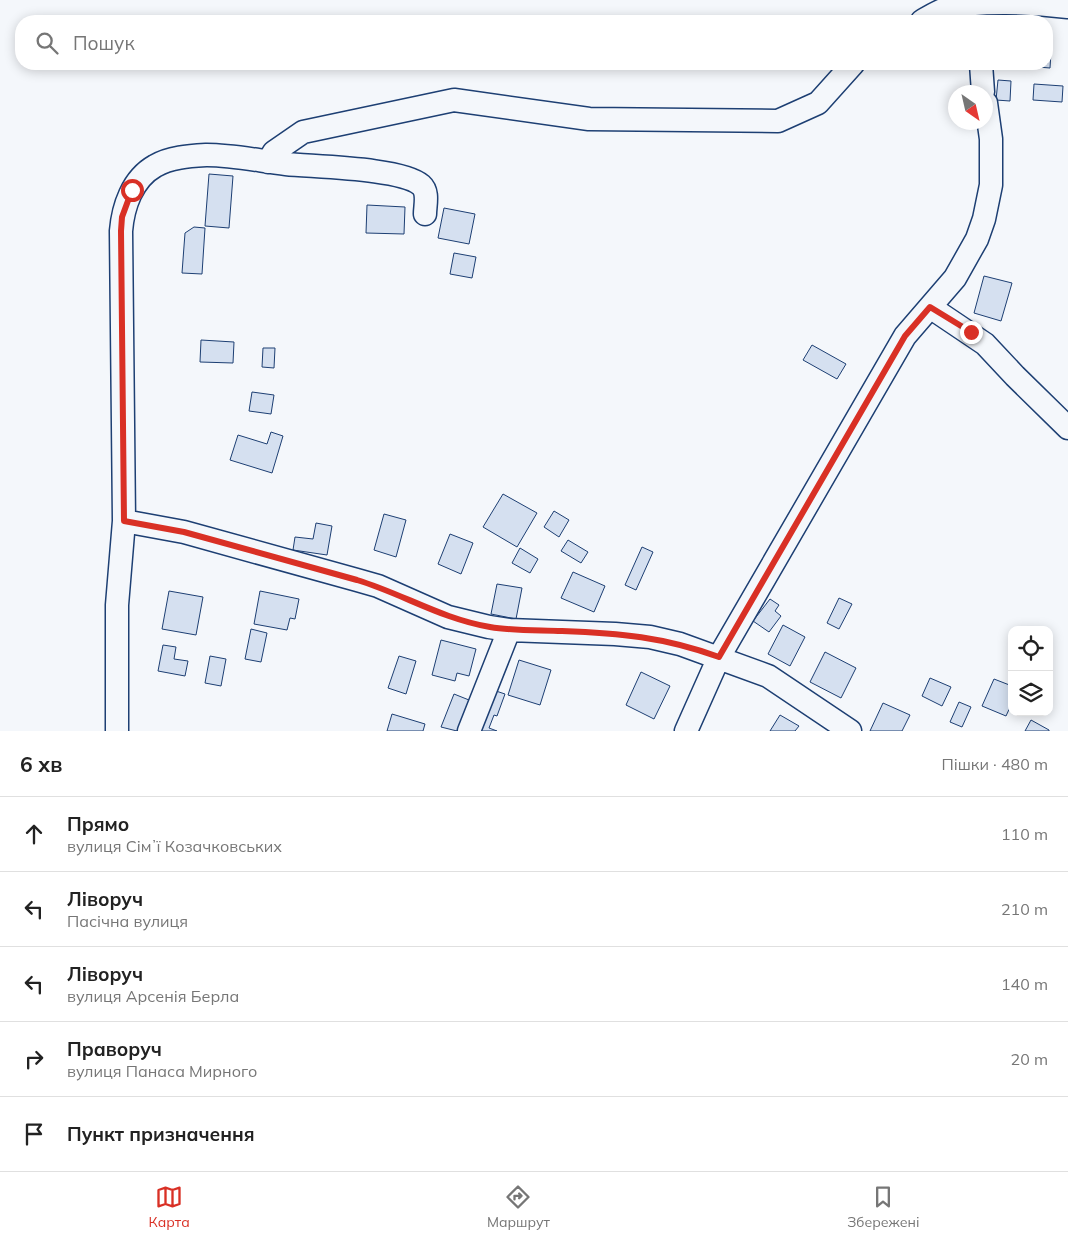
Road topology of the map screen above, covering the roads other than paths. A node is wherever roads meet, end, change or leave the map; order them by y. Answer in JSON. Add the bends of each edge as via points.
{"nodes":[{"id":1,"x":1068,"y":7,"type":"edge"},
{"id":2,"x":980,"y":8,"type":"edge"},
{"id":3,"x":934,"y":15,"type":"edge"},
{"id":4,"x":848,"y":70,"type":"edge"},
{"id":5,"x":981,"y":70,"type":"edge"},
{"id":6,"x":982,"y":85,"type":"edge"},
{"id":7,"x":989,"y":130,"type":"edge"},
{"id":8,"x":268,"y":162,"type":"junction"},
{"id":9,"x":425,"y":214,"type":"dead end"},
{"id":10,"x":930,"y":307,"type":"junction"},
{"id":11,"x":1068,"y":428,"type":"edge"},
{"id":12,"x":124,"y":521,"type":"junction"},
{"id":13,"x":509,"y":630,"type":"junction"},
{"id":14,"x":719,"y":657,"type":"junction"},
{"id":15,"x":118,"y":731,"type":"edge"},
{"id":16,"x":469,"y":731,"type":"edge"},
{"id":17,"x":686,"y":731,"type":"edge"},
{"id":18,"x":850,"y":731,"type":"edge"}],
"edges":[{"from":1,"to":2,"type":"street","via":[[1024,3]]},
{"from":2,"to":3,"type":"street","via":[[946,9]]},
{"from":4,"to":8,"type":"street","via":[[818,103],[778,120],[588,119],[454,100],[303,132],[274,152]]},
{"from":5,"to":6,"type":"street"},
{"from":7,"to":10,"type":"street","via":[[991,185],[984,219],[967,260]]},
{"from":8,"to":9,"type":"street","via":[[385,173],[414,181],[425,192]]},
{"from":8,"to":12,"type":"street","via":[[207,155],[169,160],[145,172],[126,203],[121,231]]},
{"from":10,"to":11,"type":"street","via":[[985,344]]},
{"from":10,"to":14,"type":"street","via":[[905,336]]},
{"from":12,"to":13,"type":"street","via":[[184,532],[357,580],[448,617]]},
{"from":12,"to":15,"type":"street","via":[[117,605]]},
{"from":13,"to":14,"type":"street","via":[[560,630],[650,637]]},
{"from":13,"to":16,"type":"street"},
{"from":14,"to":17,"type":"street"},
{"from":14,"to":18,"type":"street","via":[[768,676]]}]}
